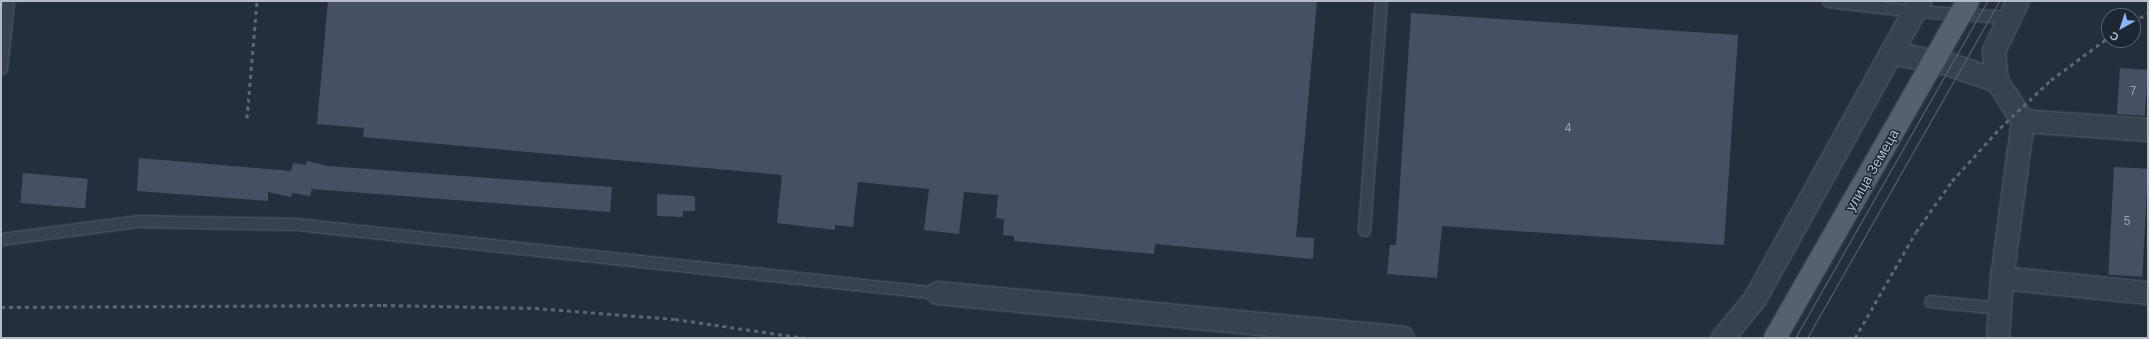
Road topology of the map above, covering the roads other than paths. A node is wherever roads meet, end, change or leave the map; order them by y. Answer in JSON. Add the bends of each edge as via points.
{"nodes":[{"id":1,"x":8,"y":1,"type":"edge"},
{"id":2,"x":1381,"y":1,"type":"edge"},
{"id":3,"x":1828,"y":1,"type":"edge"},
{"id":4,"x":1968,"y":1,"type":"edge"},
{"id":5,"x":1917,"y":6,"type":"edge"},
{"id":6,"x":2014,"y":9,"type":"edge"},
{"id":7,"x":1890,"y":53,"type":"junction"},
{"id":8,"x":1,"y":68,"type":"edge"},
{"id":9,"x":1996,"y":81,"type":"junction"},
{"id":10,"x":2023,"y":121,"type":"junction"},
{"id":11,"x":2148,"y":130,"type":"edge"},
{"id":12,"x":1364,"y":230,"type":"dead end"},
{"id":13,"x":1,"y":239,"type":"edge"},
{"id":14,"x":2002,"y":278,"type":"junction"},
{"id":15,"x":2148,"y":293,"type":"edge"},
{"id":16,"x":938,"y":294,"type":"joint"},
{"id":17,"x":1930,"y":301,"type":"dead end"},
{"id":18,"x":2000,"y":308,"type":"junction"},
{"id":19,"x":1403,"y":338,"type":"edge"},
{"id":20,"x":1723,"y":338,"type":"edge"},
{"id":21,"x":1775,"y":338,"type":"edge"},
{"id":22,"x":1998,"y":338,"type":"edge"}],
"edges":[{"from":1,"to":8,"type":"lane"},
{"from":2,"to":12,"type":"lane"},
{"from":3,"to":5,"type":"lane"},
{"from":4,"to":21,"type":"main road","name":"улица Земеца","bridge":true},
{"from":5,"to":6,"type":"lane"},
{"from":5,"to":7,"type":"street"},
{"from":6,"to":9,"type":"street","via":[[1994,51]]},
{"from":7,"to":9,"type":"street","via":[[1948,64]]},
{"from":7,"to":20,"type":"street","via":[[1755,299]]},
{"from":9,"to":10,"type":"street"},
{"from":10,"to":11,"type":"street"},
{"from":10,"to":14,"type":"street"},
{"from":13,"to":16,"type":"lane","via":[[137,221],[296,224]]},
{"from":14,"to":15,"type":"street"},
{"from":14,"to":18,"type":"street"},
{"from":16,"to":19,"type":"street"},
{"from":17,"to":18,"type":"lane"},
{"from":18,"to":22,"type":"street"}]}
